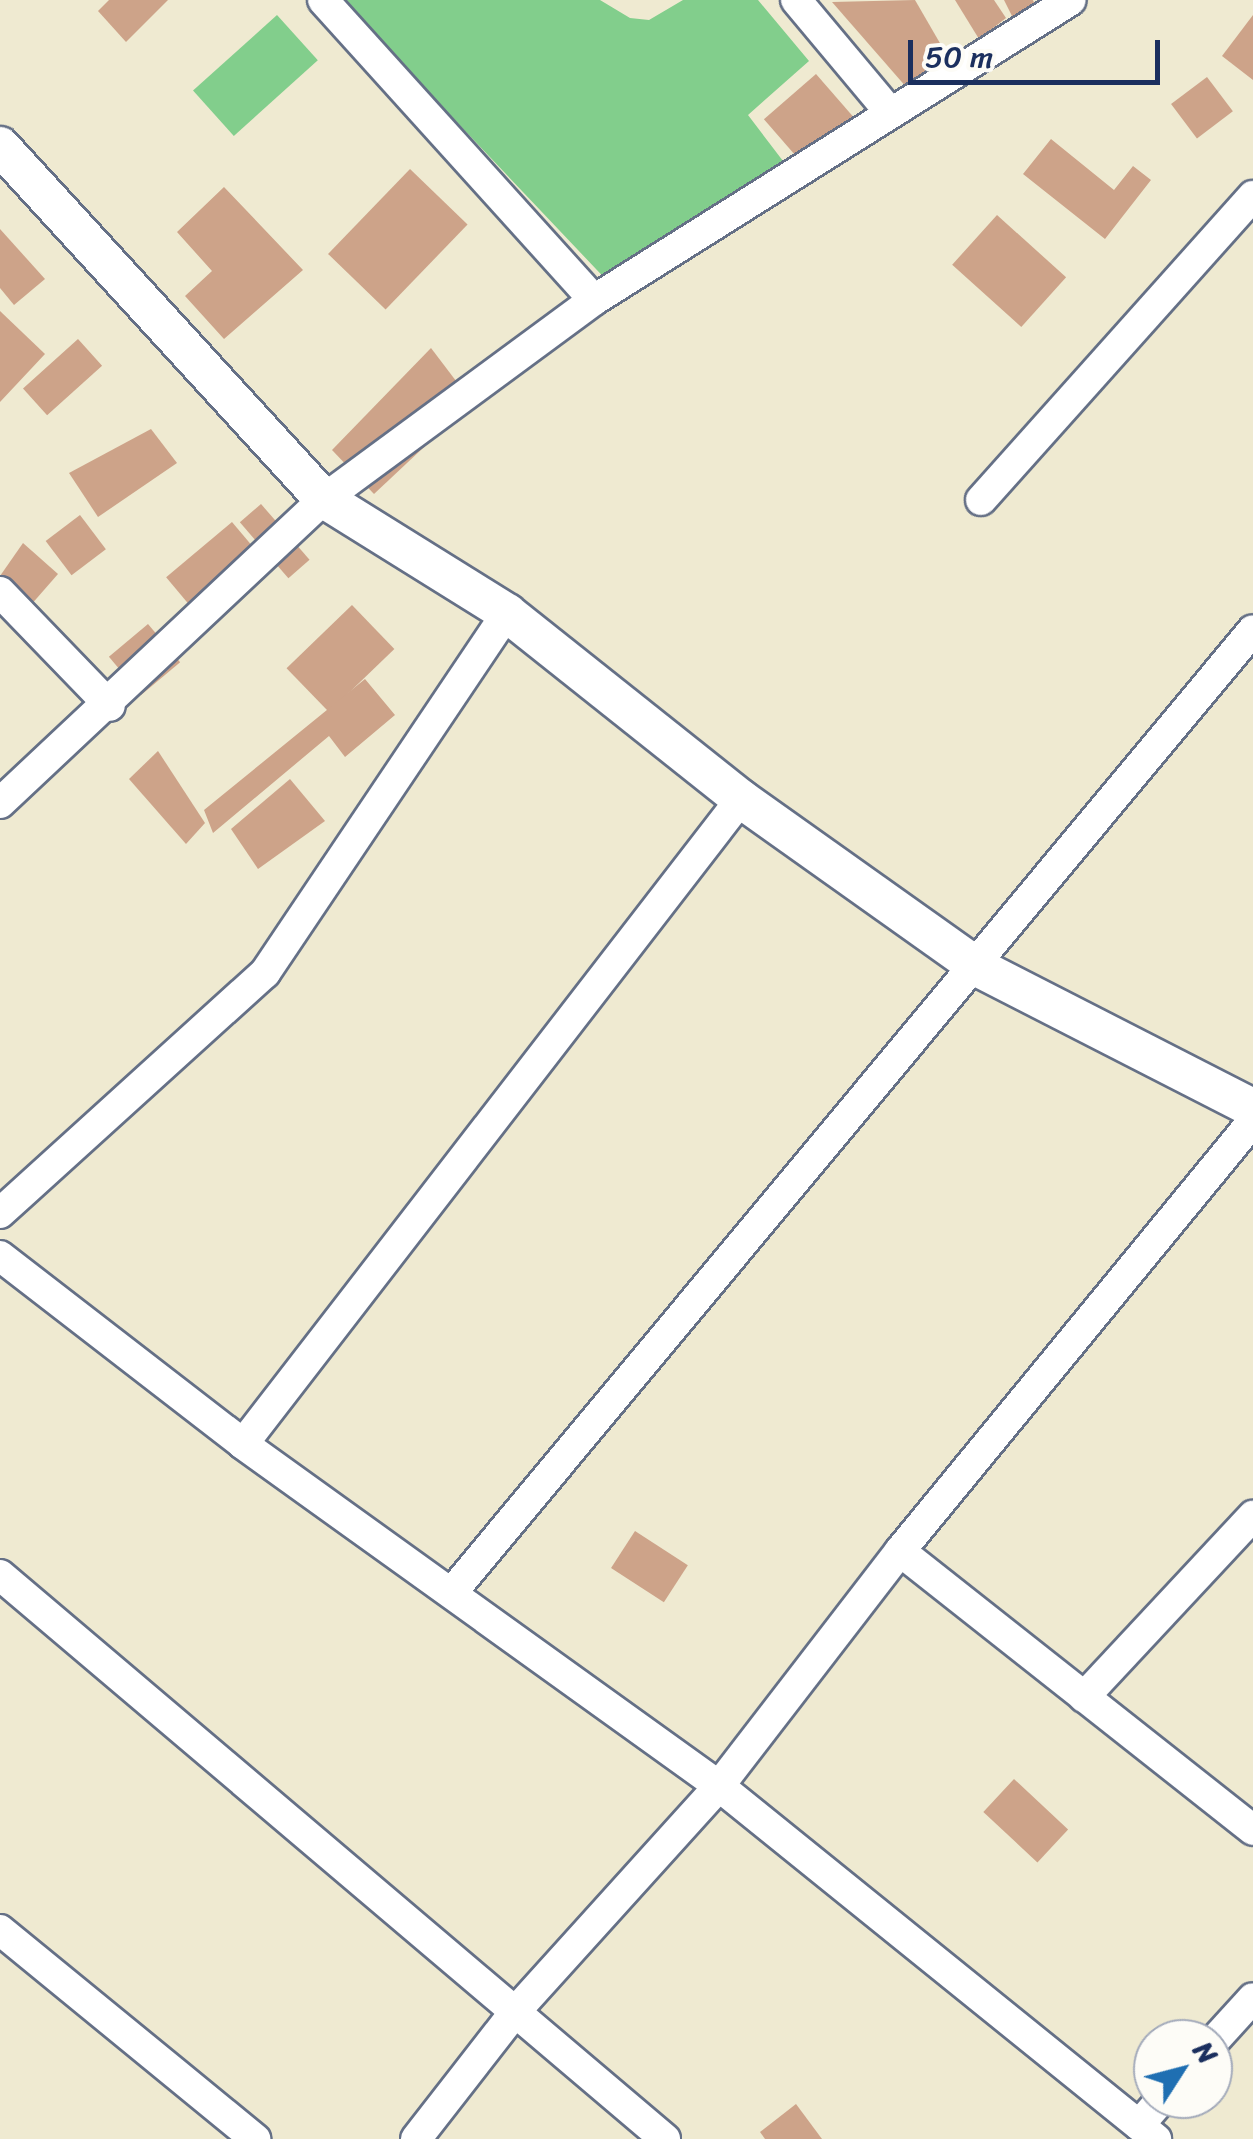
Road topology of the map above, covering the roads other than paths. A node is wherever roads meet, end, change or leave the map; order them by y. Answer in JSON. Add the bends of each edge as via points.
{"nodes":[{"id":1,"x":323,"y":0,"type":"edge"},
{"id":2,"x":796,"y":0,"type":"edge"},
{"id":3,"x":1072,"y":0,"type":"edge"},
{"id":4,"x":888,"y":110,"type":"junction"},
{"id":5,"x":0,"y":146,"type":"edge"},
{"id":6,"x":1253,"y":196,"type":"edge"},
{"id":7,"x":594,"y":300,"type":"junction"},
{"id":8,"x":324,"y":499,"type":"junction"},
{"id":9,"x":981,"y":500,"type":"dead end"},
{"id":10,"x":0,"y":592,"type":"edge"},
{"id":11,"x":507,"y":613,"type":"junction"},
{"id":12,"x":1253,"y":630,"type":"edge"},
{"id":13,"x":110,"y":706,"type":"junction"},
{"id":14,"x":741,"y":798,"type":"junction"},
{"id":15,"x":0,"y":803,"type":"edge"},
{"id":16,"x":977,"y":967,"type":"junction"},
{"id":17,"x":1253,"y":1108,"type":"edge"},
{"id":18,"x":1253,"y":1120,"type":"edge"},
{"id":19,"x":0,"y":1213,"type":"edge"},
{"id":20,"x":0,"y":1256,"type":"edge"},
{"id":21,"x":243,"y":1444,"type":"junction"},
{"id":22,"x":1253,"y":1516,"type":"edge"},
{"id":23,"x":900,"y":1551,"type":"junction"},
{"id":24,"x":0,"y":1575,"type":"edge"},
{"id":25,"x":453,"y":1590,"type":"junction"},
{"id":26,"x":1084,"y":1697,"type":"junction"},
{"id":27,"x":719,"y":1786,"type":"junction"},
{"id":28,"x":1253,"y":1830,"type":"edge"},
{"id":29,"x":0,"y":1930,"type":"edge"},
{"id":30,"x":1253,"y":1998,"type":"edge"},
{"id":31,"x":514,"y":2013,"type":"junction"},
{"id":32,"x":1233,"y":2020,"type":"edge"},
{"id":33,"x":1148,"y":2132,"type":"edge"},
{"id":34,"x":255,"y":2139,"type":"edge"},
{"id":35,"x":416,"y":2139,"type":"edge"},
{"id":36,"x":665,"y":2139,"type":"edge"}],
"edges":[{"from":1,"to":7,"type":"street"},
{"from":2,"to":4,"type":"street"},
{"from":3,"to":4,"type":"street"},
{"from":4,"to":7,"type":"street"},
{"from":5,"to":8,"type":"street"},
{"from":6,"to":9,"type":"street"},
{"from":7,"to":8,"type":"street"},
{"from":8,"to":11,"type":"street"},
{"from":8,"to":13,"type":"street"},
{"from":10,"to":13,"type":"street"},
{"from":11,"to":14,"type":"street"},
{"from":11,"to":19,"type":"street","via":[[264,972]]},
{"from":12,"to":16,"type":"street"},
{"from":13,"to":15,"type":"street"},
{"from":14,"to":16,"type":"street"},
{"from":14,"to":21,"type":"street"},
{"from":16,"to":17,"type":"street"},
{"from":16,"to":25,"type":"street"},
{"from":18,"to":23,"type":"street"},
{"from":20,"to":21,"type":"street"},
{"from":21,"to":25,"type":"street"},
{"from":22,"to":26,"type":"street"},
{"from":23,"to":26,"type":"street"},
{"from":23,"to":27,"type":"street"},
{"from":24,"to":31,"type":"street"},
{"from":25,"to":27,"type":"street"},
{"from":26,"to":28,"type":"street"},
{"from":27,"to":31,"type":"street"},
{"from":27,"to":33,"type":"street"},
{"from":29,"to":34,"type":"street"},
{"from":30,"to":32,"type":"street"},
{"from":31,"to":35,"type":"street"},
{"from":31,"to":36,"type":"street"}]}
